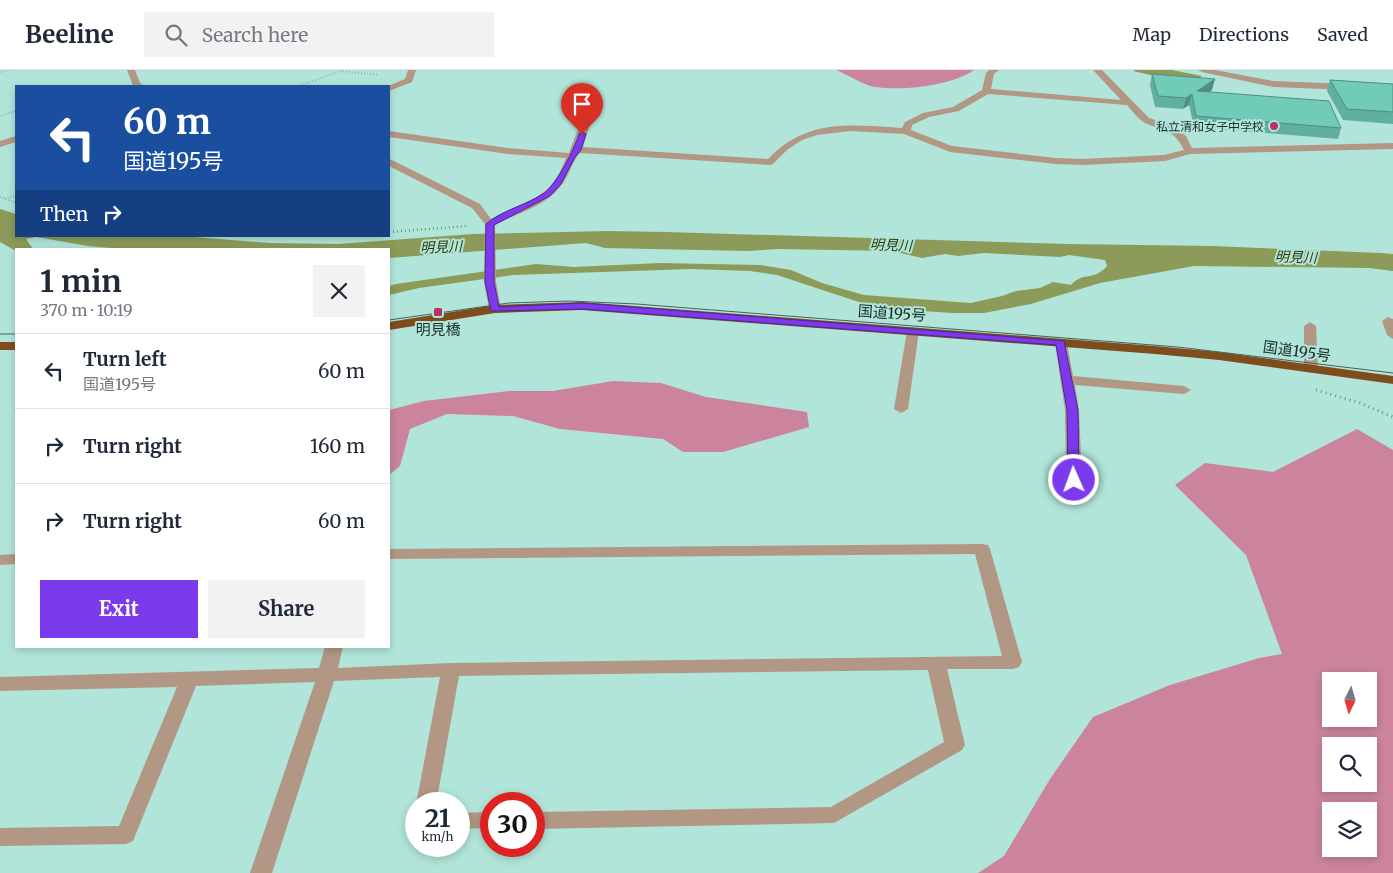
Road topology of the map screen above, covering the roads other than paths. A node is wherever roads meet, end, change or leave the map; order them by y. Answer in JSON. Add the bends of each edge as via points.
{"nodes":[{"id":1,"x":131,"y":70,"type":"edge"},
{"id":2,"x":995,"y":70,"type":"edge"},
{"id":3,"x":1096,"y":70,"type":"edge"},
{"id":4,"x":1202,"y":70,"type":"edge"},
{"id":5,"x":411,"y":74,"type":"edge"},
{"id":6,"x":138,"y":85,"type":"edge"},
{"id":7,"x":390,"y":88,"type":"edge"},
{"id":8,"x":1356,"y":88,"type":"edge"},
{"id":9,"x":986,"y":91,"type":"junction"},
{"id":10,"x":1129,"y":103,"type":"junction"},
{"id":11,"x":587,"y":118,"type":"dead end"},
{"id":12,"x":906,"y":130,"type":"junction"},
{"id":13,"x":390,"y":134,"type":"edge"},
{"id":14,"x":15,"y":139,"type":"edge"},
{"id":15,"x":0,"y":144,"type":"edge"},
{"id":16,"x":1393,"y":146,"type":"edge"},
{"id":17,"x":1189,"y":151,"type":"junction"},
{"id":18,"x":574,"y":153,"type":"junction"},
{"id":19,"x":390,"y":163,"type":"edge"},
{"id":20,"x":491,"y":227,"type":"junction"},
{"id":21,"x":495,"y":310,"type":"junction"},
{"id":22,"x":1388,"y":321,"type":"dead end"},
{"id":23,"x":390,"y":326,"type":"edge"},
{"id":24,"x":1310,"y":326,"type":"dead end"},
{"id":25,"x":913,"y":331,"type":"junction"},
{"id":26,"x":1393,"y":335,"type":"edge"},
{"id":27,"x":1061,"y":343,"type":"junction"},
{"id":28,"x":0,"y":346,"type":"edge"},
{"id":29,"x":15,"y":346,"type":"edge"},
{"id":30,"x":1311,"y":369,"type":"junction"},
{"id":31,"x":1067,"y":380,"type":"junction"},
{"id":32,"x":1393,"y":380,"type":"edge"},
{"id":33,"x":1184,"y":390,"type":"dead end"},
{"id":34,"x":901,"y":408,"type":"dead end"},
{"id":35,"x":1074,"y":480,"type":"dead end"},
{"id":36,"x":390,"y":554,"type":"edge"},
{"id":37,"x":15,"y":559,"type":"edge"},
{"id":38,"x":0,"y":560,"type":"edge"},
{"id":39,"x":334,"y":648,"type":"edge"},
{"id":40,"x":936,"y":663,"type":"junction"},
{"id":41,"x":451,"y":670,"type":"junction"},
{"id":42,"x":327,"y":674,"type":"junction"},
{"id":43,"x":189,"y":680,"type":"junction"},
{"id":44,"x":0,"y":684,"type":"edge"},
{"id":45,"x":428,"y":792,"type":"edge"},
{"id":46,"x":545,"y":820,"type":"edge"},
{"id":47,"x":0,"y":836,"type":"edge"},
{"id":48,"x":261,"y":873,"type":"edge"}],
"edges":[{"from":1,"to":6,"type":"street"},
{"from":2,"to":9,"type":"street","via":[[990,72]]},
{"from":3,"to":10,"type":"street"},
{"from":4,"to":8,"type":"street","via":[[1273,84]]},
{"from":5,"to":7,"type":"street"},
{"from":9,"to":10,"type":"street"},
{"from":9,"to":12,"type":"street","via":[[956,108],[926,115],[908,124]]},
{"from":10,"to":17,"type":"street","via":[[1146,120],[1168,127],[1184,138]]},
{"from":11,"to":18,"type":"street"},
{"from":12,"to":17,"type":"street","via":[[950,149],[1056,161],[1165,158]]},
{"from":12,"to":18,"type":"street","via":[[837,128],[817,131],[797,138],[779,150],[770,162]]},
{"from":13,"to":18,"type":"street","via":[[508,151]]},
{"from":14,"to":15,"type":"street"},
{"from":16,"to":17,"type":"street"},
{"from":18,"to":20,"type":"street","via":[[547,195]]},
{"from":19,"to":20,"type":"street","via":[[476,206]]},
{"from":20,"to":21,"type":"street","via":[[490,282]]},
{"from":21,"to":23,"type":"highway","name":"国道195号"},
{"from":21,"to":25,"type":"highway","name":"国道195号","via":[[582,306]]},
{"from":22,"to":26,"type":"street"},
{"from":24,"to":30,"type":"street"},
{"from":25,"to":27,"type":"highway","name":"国道195号"},
{"from":25,"to":34,"type":"street"},
{"from":27,"to":30,"type":"highway","name":"国道195号","via":[[1219,356]]},
{"from":27,"to":31,"type":"street"},
{"from":28,"to":29,"type":"highway"},
{"from":30,"to":32,"type":"highway","name":"国道195号"},
{"from":31,"to":33,"type":"street"},
{"from":31,"to":35,"type":"street","via":[[1072,410]]},
{"from":36,"to":40,"type":"street","via":[[982,549],[1013,662]]},
{"from":37,"to":38,"type":"street"},
{"from":39,"to":42,"type":"street"},
{"from":40,"to":41,"type":"street"},
{"from":40,"to":46,"type":"street","via":[[955,745],[834,814]]},
{"from":41,"to":42,"type":"street"},
{"from":41,"to":45,"type":"street"},
{"from":42,"to":43,"type":"street"},
{"from":42,"to":48,"type":"street"},
{"from":43,"to":44,"type":"street"},
{"from":43,"to":47,"type":"street","via":[[126,835]]}]}
